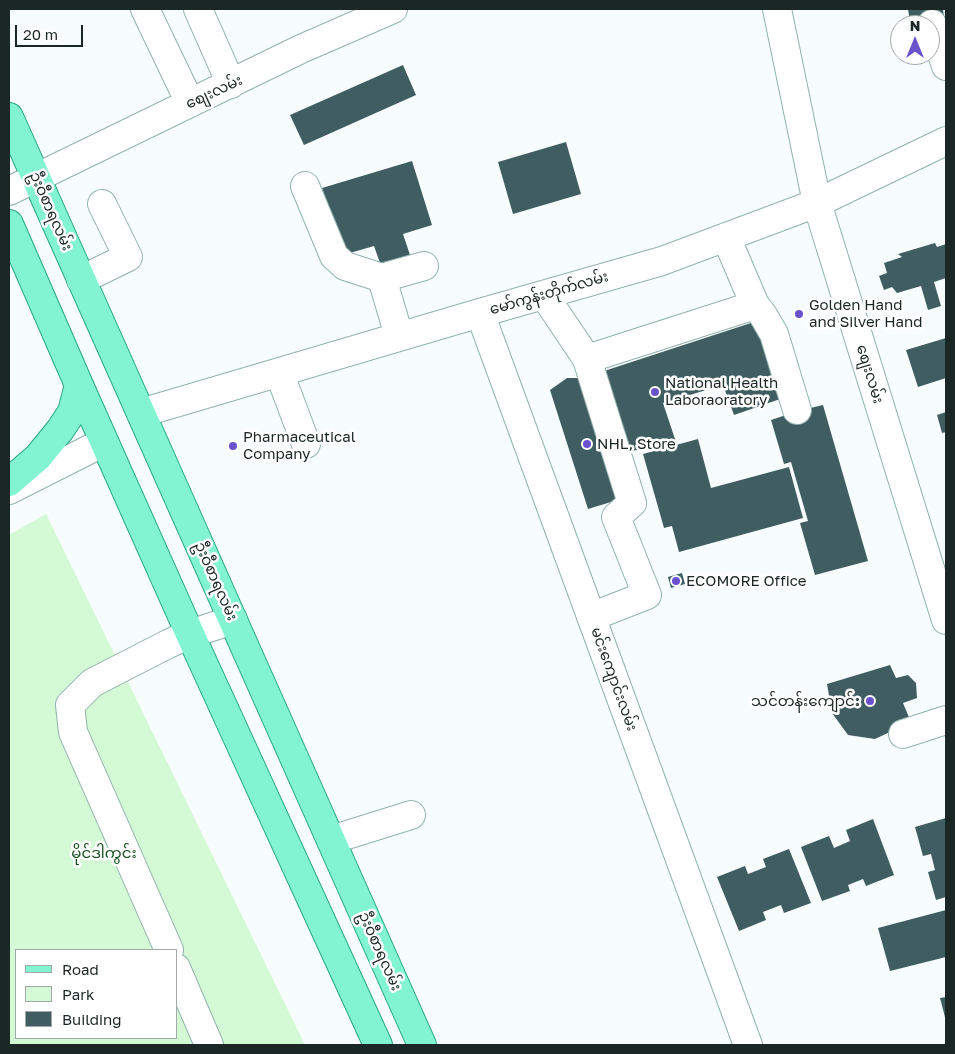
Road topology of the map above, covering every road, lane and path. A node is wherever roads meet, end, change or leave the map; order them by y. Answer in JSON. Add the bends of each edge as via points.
{"nodes":[{"id":1,"x":145,"y":9,"type":"edge"},
{"id":2,"x":198,"y":9,"type":"edge"},
{"id":3,"x":777,"y":9,"type":"edge"},
{"id":4,"x":384,"y":11,"type":"edge"},
{"id":5,"x":940,"y":48,"type":"edge"},
{"id":6,"x":946,"y":66,"type":"edge"},
{"id":7,"x":231,"y":84,"type":"junction"},
{"id":8,"x":190,"y":103,"type":"junction"},
{"id":9,"x":9,"y":117,"type":"edge"},
{"id":10,"x":946,"y":141,"type":"edge"},
{"id":11,"x":36,"y":178,"type":"junction"},
{"id":12,"x":305,"y":186,"type":"dead end"},
{"id":13,"x":9,"y":191,"type":"edge"},
{"id":14,"x":817,"y":203,"type":"junction"},
{"id":15,"x":102,"y":204,"type":"dead end"},
{"id":16,"x":9,"y":224,"type":"edge"},
{"id":17,"x":726,"y":237,"type":"junction"},
{"id":18,"x":424,"y":266,"type":"dead end"},
{"id":19,"x":382,"y":278,"type":"junction"},
{"id":20,"x":81,"y":280,"type":"junction"},
{"id":21,"x":544,"y":294,"type":"junction"},
{"id":22,"x":754,"y":305,"type":"junction"},
{"id":23,"x":480,"y":313,"type":"junction"},
{"id":24,"x":399,"y":336,"type":"junction"},
{"id":25,"x":586,"y":359,"type":"junction"},
{"id":26,"x":279,"y":372,"type":"junction"},
{"id":27,"x":79,"y":385,"type":"junction"},
{"id":28,"x":797,"y":410,"type":"dead end"},
{"id":29,"x":141,"y":413,"type":"junction"},
{"id":30,"x":104,"y":442,"type":"junction"},
{"id":31,"x":306,"y":444,"type":"dead end"},
{"id":32,"x":9,"y":482,"type":"edge"},
{"id":33,"x":9,"y":490,"type":"edge"},
{"id":34,"x":591,"y":617,"type":"junction"},
{"id":35,"x":233,"y":620,"type":"junction"},
{"id":36,"x":946,"y":620,"type":"edge"},
{"id":37,"x":190,"y":634,"type":"junction"},
{"id":38,"x":946,"y":720,"type":"edge"},
{"id":39,"x":903,"y":734,"type":"dead end"},
{"id":40,"x":411,"y":815,"type":"dead end"},
{"id":41,"x":331,"y":840,"type":"junction"},
{"id":42,"x":293,"y":859,"type":"junction"},
{"id":43,"x":169,"y":949,"type":"edge"},
{"id":44,"x":178,"y":973,"type":"edge"},
{"id":45,"x":410,"y":1019,"type":"junction"},
{"id":46,"x":376,"y":1042,"type":"edge"},
{"id":47,"x":208,"y":1045,"type":"edge"},
{"id":48,"x":422,"y":1045,"type":"edge"},
{"id":49,"x":748,"y":1045,"type":"edge"}],
"edges":[{"from":1,"to":8,"type":"street"},
{"from":2,"to":7,"type":"street"},
{"from":3,"to":14,"type":"street","name":"စျေးလမ်း"},
{"from":4,"to":7,"type":"street","name":"စျေးလမ်း"},
{"from":5,"to":6,"type":"street"},
{"from":7,"to":8,"type":"street","name":"စျေးလမ်း"},
{"from":8,"to":11,"type":"street","name":"စျေးလမ်း"},
{"from":9,"to":11,"type":"main road","name":"ဦးဝီစာရလမ်း"},
{"from":10,"to":14,"type":"street","name":"မော်ကွန်းတိုက်လမ်း"},
{"from":11,"to":13,"type":"street","name":"စျေးလမ်း"},
{"from":11,"to":20,"type":"main road","name":"ဦးဝီစာရလမ်း"},
{"from":12,"to":19,"type":"street","via":[[334,256],[346,266]]},
{"from":14,"to":17,"type":"street","name":"မော်ကွန်းတိုက်လမ်း"},
{"from":14,"to":36,"type":"street","name":"စျေးလမ်း"},
{"from":15,"to":20,"type":"street","via":[[128,257]]},
{"from":16,"to":27,"type":"main road"},
{"from":17,"to":21,"type":"street","name":"မော်ကွန်းတိုက်လမ်း","via":[[662,261]]},
{"from":17,"to":22,"type":"street"},
{"from":18,"to":19,"type":"street"},
{"from":19,"to":24,"type":"street"},
{"from":20,"to":29,"type":"main road","name":"ဦးဝီစာရလမ်း"},
{"from":21,"to":23,"type":"street","name":"မော်ကွန်းတိုက်လမ်း"},
{"from":21,"to":25,"type":"street"},
{"from":22,"to":25,"type":"street"},
{"from":22,"to":28,"type":"street","via":[[774,334]]},
{"from":23,"to":24,"type":"street","name":"မော်ကွန်းတိုက်လမ်း"},
{"from":23,"to":34,"type":"street","name":"မင်းကျောင်းလမ်း"},
{"from":24,"to":26,"type":"street","name":"မော်ကွန်းတိုက်လမ်း"},
{"from":25,"to":34,"type":"street","via":[[632,503],[616,517],[647,595]]},
{"from":26,"to":29,"type":"street","name":"မော်ကွန်းတိုက်လမ်း"},
{"from":26,"to":31,"type":"street"},
{"from":27,"to":30,"type":"main road"},
{"from":27,"to":32,"type":"main road","via":[[72,412],[60,430]]},
{"from":29,"to":35,"type":"main road","name":"ဦးဝီစာရလမ်း"},
{"from":30,"to":33,"type":"street"},
{"from":30,"to":37,"type":"main road"},
{"from":34,"to":49,"type":"street","name":"မင်းကျောင်းလမ်း"},
{"from":35,"to":37,"type":"street"},
{"from":35,"to":41,"type":"main road","name":"ဦးဝီစာရလမ်း"},
{"from":37,"to":42,"type":"main road"},
{"from":37,"to":43,"type":"street","via":[[92,682],[70,705],[73,732]]},
{"from":38,"to":39,"type":"street"},
{"from":40,"to":41,"type":"street"},
{"from":41,"to":42,"type":"main road"},
{"from":41,"to":45,"type":"main road","name":"ဦးဝီစာရလမ်း"},
{"from":42,"to":46,"type":"main road"},
{"from":44,"to":47,"type":"street"},
{"from":45,"to":46,"type":"main road"},
{"from":45,"to":48,"type":"main road","name":"ဦးဝီစာရလမ်း"}]}
